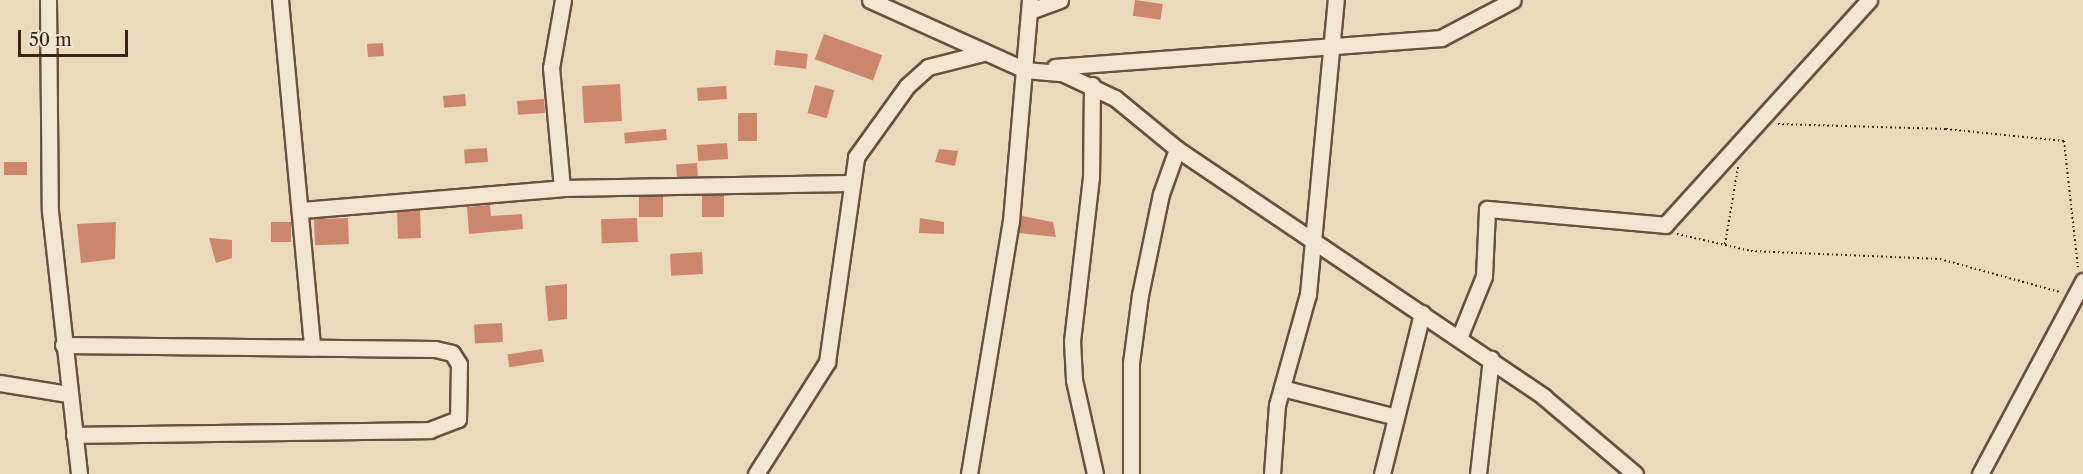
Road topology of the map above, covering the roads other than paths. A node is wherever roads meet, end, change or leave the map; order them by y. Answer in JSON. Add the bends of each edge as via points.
{"nodes":[{"id":1,"x":48,"y":0,"type":"edge"},
{"id":2,"x":280,"y":0,"type":"edge"},
{"id":3,"x":563,"y":0,"type":"edge"},
{"id":4,"x":870,"y":0,"type":"edge"},
{"id":5,"x":1059,"y":0,"type":"edge"},
{"id":6,"x":1336,"y":0,"type":"edge"},
{"id":7,"x":1512,"y":0,"type":"edge"},
{"id":8,"x":1869,"y":0,"type":"edge"},
{"id":9,"x":1030,"y":5,"type":"edge"},
{"id":10,"x":1335,"y":46,"type":"junction"},
{"id":11,"x":983,"y":53,"type":"junction"},
{"id":12,"x":1025,"y":70,"type":"junction"},
{"id":13,"x":1092,"y":85,"type":"junction"},
{"id":14,"x":1178,"y":149,"type":"junction"},
{"id":15,"x":849,"y":183,"type":"junction"},
{"id":16,"x":562,"y":188,"type":"junction"},
{"id":17,"x":302,"y":210,"type":"junction"},
{"id":18,"x":1316,"y":240,"type":"junction"},
{"id":19,"x":2080,"y":291,"type":"edge"},
{"id":20,"x":1422,"y":313,"type":"junction"},
{"id":21,"x":1459,"y":338,"type":"junction"},
{"id":22,"x":63,"y":345,"type":"junction"},
{"id":23,"x":312,"y":348,"type":"junction"},
{"id":24,"x":1491,"y":359,"type":"junction"},
{"id":25,"x":0,"y":383,"type":"edge"},
{"id":26,"x":1282,"y":388,"type":"junction"},
{"id":27,"x":68,"y":394,"type":"junction"},
{"id":28,"x":1394,"y":416,"type":"junction"},
{"id":29,"x":74,"y":435,"type":"junction"},
{"id":30,"x":79,"y":474,"type":"edge"},
{"id":31,"x":756,"y":474,"type":"edge"},
{"id":32,"x":969,"y":474,"type":"edge"},
{"id":33,"x":1095,"y":474,"type":"edge"},
{"id":34,"x":1131,"y":474,"type":"edge"},
{"id":35,"x":1272,"y":474,"type":"edge"},
{"id":36,"x":1382,"y":474,"type":"edge"},
{"id":37,"x":1478,"y":474,"type":"edge"},
{"id":38,"x":1635,"y":474,"type":"edge"},
{"id":39,"x":1980,"y":474,"type":"edge"}],
"edges":[{"from":1,"to":22,"type":"street","via":[[50,211]]},
{"from":2,"to":17,"type":"street"},
{"from":3,"to":16,"type":"street","via":[[550,68]]},
{"from":4,"to":11,"type":"street"},
{"from":5,"to":9,"type":"street"},
{"from":6,"to":10,"type":"street"},
{"from":7,"to":10,"type":"street","via":[[1441,39]]},
{"from":8,"to":21,"type":"street","via":[[1665,225],[1487,209],[1484,276]]},
{"from":9,"to":12,"type":"street"},
{"from":10,"to":12,"type":"street"},
{"from":10,"to":18,"type":"street"},
{"from":11,"to":12,"type":"street"},
{"from":11,"to":15,"type":"street","via":[[943,60],[907,86],[856,157]]},
{"from":12,"to":13,"type":"street","via":[[1062,73]]},
{"from":12,"to":32,"type":"street","via":[[1011,221]]},
{"from":13,"to":14,"type":"street"},
{"from":13,"to":33,"type":"street","via":[[1091,177],[1072,341],[1074,380]]},
{"from":14,"to":18,"type":"street"},
{"from":14,"to":34,"type":"street","via":[[1161,194],[1140,295],[1131,363]]},
{"from":15,"to":16,"type":"street"},
{"from":15,"to":31,"type":"street","via":[[827,362]]},
{"from":16,"to":17,"type":"street"},
{"from":17,"to":23,"type":"street"},
{"from":18,"to":20,"type":"street"},
{"from":18,"to":26,"type":"street","via":[[1303,321]]},
{"from":19,"to":39,"type":"street"},
{"from":20,"to":21,"type":"street"},
{"from":20,"to":28,"type":"street"},
{"from":21,"to":24,"type":"street"},
{"from":22,"to":23,"type":"street"},
{"from":22,"to":27,"type":"street"},
{"from":23,"to":29,"type":"street","via":[[452,353],[459,364],[458,419],[452,426],[430,430]]},
{"from":24,"to":37,"type":"street"},
{"from":24,"to":38,"type":"street"},
{"from":25,"to":27,"type":"street"},
{"from":26,"to":28,"type":"street"},
{"from":26,"to":35,"type":"street"},
{"from":27,"to":29,"type":"street"},
{"from":28,"to":36,"type":"street"},
{"from":29,"to":30,"type":"street"}]}
